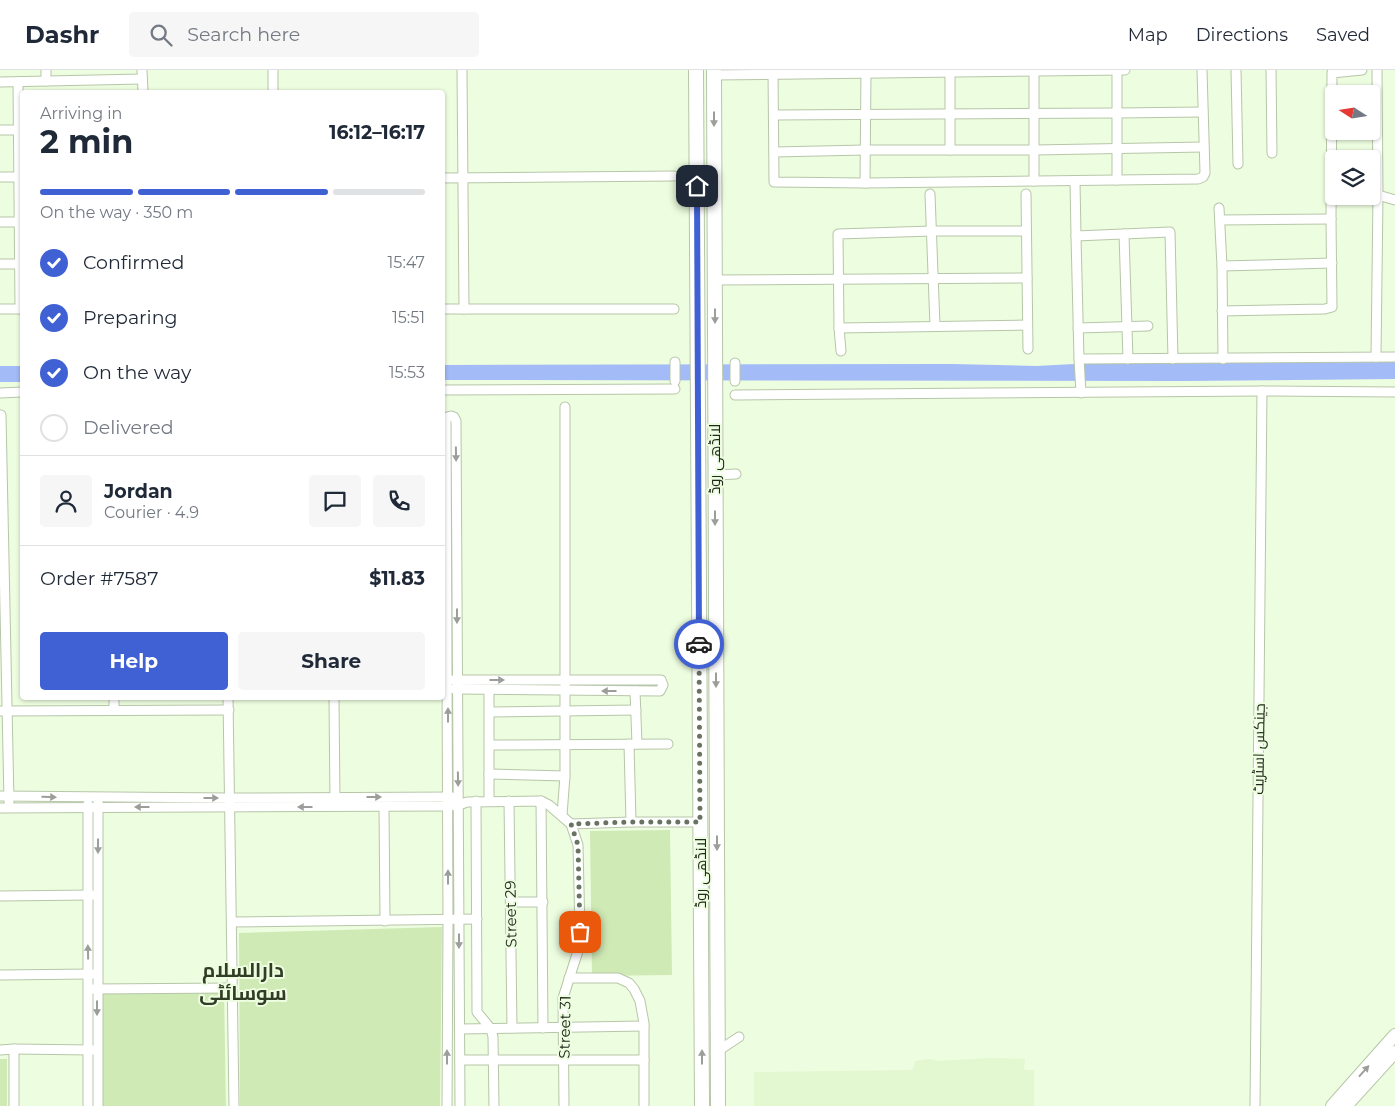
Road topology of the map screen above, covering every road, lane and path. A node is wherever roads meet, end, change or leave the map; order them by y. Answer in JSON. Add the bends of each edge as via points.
{"nodes":[{"id":1,"x":46,"y":70,"type":"edge"},
{"id":2,"x":273,"y":70,"type":"edge"},
{"id":3,"x":462,"y":70,"type":"edge"},
{"id":4,"x":696,"y":70,"type":"edge"},
{"id":5,"x":1117,"y":70,"type":"edge"},
{"id":6,"x":1125,"y":70,"type":"edge"},
{"id":7,"x":1202,"y":70,"type":"edge"},
{"id":8,"x":1236,"y":70,"type":"edge"},
{"id":9,"x":1271,"y":70,"type":"edge"},
{"id":10,"x":1362,"y":70,"type":"edge"},
{"id":11,"x":1377,"y":70,"type":"edge"},
{"id":12,"x":950,"y":71,"type":"edge"},
{"id":13,"x":1034,"y":71,"type":"edge"},
{"id":14,"x":773,"y":72,"type":"edge"},
{"id":15,"x":866,"y":72,"type":"edge"},
{"id":16,"x":714,"y":73,"type":"edge"},
{"id":17,"x":142,"y":75,"type":"edge"},
{"id":18,"x":46,"y":81,"type":"junction"},
{"id":19,"x":0,"y":82,"type":"edge"},
{"id":20,"x":18,"y":82,"type":"junction"},
{"id":21,"x":143,"y":90,"type":"edge"},
{"id":22,"x":273,"y":90,"type":"edge"},
{"id":23,"x":1203,"y":112,"type":"junction"},
{"id":24,"x":1117,"y":113,"type":"junction"},
{"id":25,"x":20,"y":114,"type":"edge"},
{"id":26,"x":950,"y":114,"type":"junction"},
{"id":27,"x":1034,"y":114,"type":"junction"},
{"id":28,"x":774,"y":115,"type":"junction"},
{"id":29,"x":866,"y":115,"type":"junction"},
{"id":30,"x":0,"y":130,"type":"edge"},
{"id":31,"x":20,"y":130,"type":"edge"},
{"id":32,"x":1204,"y":147,"type":"junction"},
{"id":33,"x":1117,"y":149,"type":"junction"},
{"id":34,"x":865,"y":150,"type":"junction"},
{"id":35,"x":950,"y":150,"type":"junction"},
{"id":36,"x":1034,"y":150,"type":"junction"},
{"id":37,"x":1333,"y":150,"type":"edge"},
{"id":38,"x":1375,"y":150,"type":"edge"},
{"id":39,"x":774,"y":152,"type":"junction"},
{"id":40,"x":1272,"y":153,"type":"dead end"},
{"id":41,"x":1238,"y":164,"type":"dead end"},
{"id":42,"x":674,"y":176,"type":"dead end"},
{"id":43,"x":0,"y":177,"type":"edge"},
{"id":44,"x":20,"y":177,"type":"edge"},
{"id":45,"x":445,"y":178,"type":"edge"},
{"id":46,"x":463,"y":178,"type":"junction"},
{"id":47,"x":1075,"y":180,"type":"junction"},
{"id":48,"x":1118,"y":180,"type":"junction"},
{"id":49,"x":1034,"y":181,"type":"junction"},
{"id":50,"x":865,"y":183,"type":"junction"},
{"id":51,"x":930,"y":194,"type":"dead end"},
{"id":52,"x":1026,"y":194,"type":"dead end"},
{"id":53,"x":1380,"y":196,"type":"edge"},
{"id":54,"x":1395,"y":200,"type":"edge"},
{"id":55,"x":1332,"y":205,"type":"edge"},
{"id":56,"x":1374,"y":205,"type":"edge"},
{"id":57,"x":1220,"y":208,"type":"dead end"},
{"id":58,"x":1331,"y":219,"type":"junction"},
{"id":59,"x":1220,"y":220,"type":"junction"},
{"id":60,"x":0,"y":222,"type":"edge"},
{"id":61,"x":20,"y":222,"type":"edge"},
{"id":62,"x":932,"y":231,"type":"junction"},
{"id":63,"x":1026,"y":231,"type":"junction"},
{"id":64,"x":1124,"y":234,"type":"junction"},
{"id":65,"x":1076,"y":236,"type":"junction"},
{"id":66,"x":1332,"y":263,"type":"junction"},
{"id":67,"x":0,"y":264,"type":"edge"},
{"id":68,"x":20,"y":264,"type":"edge"},
{"id":69,"x":1222,"y":266,"type":"junction"},
{"id":70,"x":934,"y":278,"type":"junction"},
{"id":71,"x":1027,"y":278,"type":"junction"},
{"id":72,"x":838,"y":279,"type":"junction"},
{"id":73,"x":714,"y":280,"type":"junction"},
{"id":74,"x":0,"y":309,"type":"edge"},
{"id":75,"x":20,"y":309,"type":"edge"},
{"id":76,"x":445,"y":309,"type":"edge"},
{"id":77,"x":464,"y":309,"type":"junction"},
{"id":78,"x":674,"y":309,"type":"dead end"},
{"id":79,"x":1222,"y":311,"type":"junction"},
{"id":80,"x":1027,"y":325,"type":"junction"},
{"id":81,"x":935,"y":326,"type":"junction"},
{"id":82,"x":1148,"y":326,"type":"dead end"},
{"id":83,"x":1127,"y":327,"type":"junction"},
{"id":84,"x":839,"y":328,"type":"junction"},
{"id":85,"x":1078,"y":328,"type":"junction"},
{"id":86,"x":1028,"y":349,"type":"dead end"},
{"id":87,"x":841,"y":350,"type":"dead end"},
{"id":88,"x":1376,"y":357,"type":"junction"},
{"id":89,"x":1395,"y":357,"type":"edge"},
{"id":90,"x":1223,"y":358,"type":"junction"},
{"id":91,"x":1128,"y":359,"type":"junction"},
{"id":92,"x":1173,"y":359,"type":"junction"},
{"id":93,"x":1079,"y":361,"type":"junction"},
{"id":94,"x":675,"y":362,"type":"dead end"},
{"id":95,"x":736,"y":363,"type":"dead end"},
{"id":96,"x":736,"y":381,"type":"dead end"},
{"id":97,"x":445,"y":390,"type":"edge"},
{"id":98,"x":1262,"y":391,"type":"junction"},
{"id":99,"x":20,"y":392,"type":"edge"},
{"id":100,"x":1395,"y":392,"type":"edge"},
{"id":101,"x":0,"y":393,"type":"edge"},
{"id":102,"x":1081,"y":393,"type":"junction"},
{"id":103,"x":735,"y":395,"type":"dead end"},
{"id":104,"x":565,"y":407,"type":"dead end"},
{"id":105,"x":1,"y":415,"type":"dead end"},
{"id":106,"x":445,"y":467,"type":"edge"},
{"id":107,"x":736,"y":474,"type":"dead end"},
{"id":108,"x":715,"y":475,"type":"junction"},
{"id":109,"x":2,"y":492,"type":"edge"},
{"id":110,"x":457,"y":512,"type":"junction"},
{"id":111,"x":445,"y":513,"type":"edge"},
{"id":112,"x":445,"y":556,"type":"edge"},
{"id":113,"x":2,"y":587,"type":"edge"},
{"id":114,"x":458,"y":680,"type":"junction"},
{"id":115,"x":565,"y":680,"type":"junction"},
{"id":116,"x":448,"y":684,"type":"junction"},
{"id":117,"x":489,"y":689,"type":"junction"},
{"id":118,"x":458,"y":690,"type":"junction"},
{"id":119,"x":565,"y":690,"type":"junction"},
{"id":120,"x":635,"y":691,"type":"junction"},
{"id":121,"x":114,"y":700,"type":"edge"},
{"id":122,"x":228,"y":700,"type":"edge"},
{"id":123,"x":334,"y":700,"type":"edge"},
{"id":124,"x":114,"y":710,"type":"junction"},
{"id":125,"x":229,"y":710,"type":"junction"},
{"id":126,"x":636,"y":710,"type":"junction"},
{"id":127,"x":4,"y":711,"type":"edge"},
{"id":128,"x":490,"y":712,"type":"junction"},
{"id":129,"x":566,"y":712,"type":"junction"},
{"id":130,"x":633,"y":744,"type":"junction"},
{"id":131,"x":668,"y":744,"type":"dead end"},
{"id":132,"x":490,"y":745,"type":"junction"},
{"id":133,"x":566,"y":745,"type":"junction"},
{"id":134,"x":489,"y":774,"type":"junction"},
{"id":135,"x":565,"y":776,"type":"junction"},
{"id":136,"x":4,"y":796,"type":"edge"},
{"id":137,"x":88,"y":797,"type":"junction"},
{"id":138,"x":98,"y":797,"type":"junction"},
{"id":139,"x":489,"y":800,"type":"junction"},
{"id":140,"x":509,"y":800,"type":"junction"},
{"id":141,"x":465,"y":801,"type":"junction"},
{"id":142,"x":541,"y":801,"type":"junction"},
{"id":143,"x":335,"y":802,"type":"junction"},
{"id":144,"x":448,"y":802,"type":"junction"},
{"id":145,"x":230,"y":803,"type":"junction"},
{"id":146,"x":384,"y":806,"type":"junction"},
{"id":147,"x":4,"y":807,"type":"edge"},
{"id":148,"x":88,"y":807,"type":"junction"},
{"id":149,"x":98,"y":807,"type":"junction"},
{"id":150,"x":562,"y":815,"type":"junction"},
{"id":151,"x":631,"y":822,"type":"junction"},
{"id":152,"x":700,"y":822,"type":"junction"},
{"id":153,"x":571,"y":824,"type":"junction"},
{"id":154,"x":98,"y":894,"type":"junction"},
{"id":155,"x":87,"y":895,"type":"junction"},
{"id":156,"x":0,"y":896,"type":"edge"},
{"id":157,"x":511,"y":902,"type":"junction"},
{"id":158,"x":543,"y":902,"type":"junction"},
{"id":159,"x":459,"y":919,"type":"junction"},
{"id":160,"x":477,"y":919,"type":"junction"},
{"id":161,"x":448,"y":920,"type":"junction"},
{"id":162,"x":385,"y":921,"type":"junction"},
{"id":163,"x":232,"y":922,"type":"junction"},
{"id":164,"x":93,"y":974,"type":"junction"},
{"id":165,"x":0,"y":975,"type":"edge"},
{"id":166,"x":570,"y":978,"type":"junction"},
{"id":167,"x":232,"y":988,"type":"junction"},
{"id":168,"x":93,"y":989,"type":"junction"},
{"id":169,"x":644,"y":1026,"type":"junction"},
{"id":170,"x":563,"y":1027,"type":"junction"},
{"id":171,"x":512,"y":1028,"type":"junction"},
{"id":172,"x":544,"y":1028,"type":"junction"},
{"id":173,"x":460,"y":1029,"type":"junction"},
{"id":174,"x":491,"y":1029,"type":"junction"},
{"id":175,"x":1395,"y":1035,"type":"edge"},
{"id":176,"x":739,"y":1037,"type":"dead end"},
{"id":177,"x":14,"y":1049,"type":"junction"},
{"id":178,"x":0,"y":1050,"type":"edge"},
{"id":179,"x":93,"y":1050,"type":"junction"},
{"id":180,"x":718,"y":1052,"type":"junction"},
{"id":181,"x":1395,"y":1052,"type":"edge"},
{"id":182,"x":564,"y":1059,"type":"junction"},
{"id":183,"x":460,"y":1060,"type":"junction"},
{"id":184,"x":493,"y":1060,"type":"junction"},
{"id":185,"x":644,"y":1060,"type":"junction"},
{"id":186,"x":14,"y":1106,"type":"edge"},
{"id":187,"x":88,"y":1106,"type":"edge"},
{"id":188,"x":98,"y":1106,"type":"edge"},
{"id":189,"x":234,"y":1106,"type":"edge"},
{"id":190,"x":447,"y":1106,"type":"edge"},
{"id":191,"x":460,"y":1106,"type":"edge"},
{"id":192,"x":494,"y":1106,"type":"edge"},
{"id":193,"x":564,"y":1106,"type":"edge"},
{"id":194,"x":644,"y":1106,"type":"edge"},
{"id":195,"x":702,"y":1106,"type":"edge"},
{"id":196,"x":718,"y":1106,"type":"edge"},
{"id":197,"x":1254,"y":1106,"type":"edge"},
{"id":198,"x":1332,"y":1106,"type":"edge"},
{"id":199,"x":1346,"y":1106,"type":"edge"}],
"edges":[{"from":1,"to":18,"type":"street"},
{"from":2,"to":22,"type":"street"},
{"from":3,"to":46,"type":"street"},
{"from":4,"to":152,"type":"main road","name":"لانڈھی روڈ"},
{"from":5,"to":6,"type":"street"},
{"from":5,"to":13,"type":"street"},
{"from":5,"to":24,"type":"street"},
{"from":7,"to":23,"type":"street"},
{"from":8,"to":41,"type":"street"},
{"from":9,"to":40,"type":"street"},
{"from":10,"to":37,"type":"street","via":[[1332,73]]},
{"from":11,"to":38,"type":"street"},
{"from":12,"to":13,"type":"street"},
{"from":12,"to":15,"type":"street"},
{"from":12,"to":26,"type":"street"},
{"from":13,"to":27,"type":"street"},
{"from":14,"to":15,"type":"street"},
{"from":14,"to":16,"type":"street"},
{"from":14,"to":28,"type":"street"},
{"from":15,"to":29,"type":"street"},
{"from":16,"to":73,"type":"main road","one_way":true},
{"from":17,"to":18,"type":"street"},
{"from":17,"to":21,"type":"street"},
{"from":18,"to":20,"type":"street"},
{"from":19,"to":20,"type":"street"},
{"from":20,"to":25,"type":"street"},
{"from":23,"to":24,"type":"street"},
{"from":23,"to":32,"type":"street"},
{"from":24,"to":27,"type":"street"},
{"from":24,"to":33,"type":"street"},
{"from":26,"to":27,"type":"street"},
{"from":26,"to":29,"type":"street"},
{"from":26,"to":35,"type":"street"},
{"from":27,"to":36,"type":"street"},
{"from":28,"to":29,"type":"street"},
{"from":28,"to":39,"type":"street"},
{"from":29,"to":34,"type":"street"},
{"from":30,"to":31,"type":"street"},
{"from":32,"to":33,"type":"street"},
{"from":32,"to":48,"type":"street","via":[[1205,174],[1198,179]]},
{"from":33,"to":36,"type":"street"},
{"from":33,"to":48,"type":"street"},
{"from":34,"to":35,"type":"street"},
{"from":34,"to":39,"type":"street"},
{"from":34,"to":50,"type":"street"},
{"from":35,"to":36,"type":"street"},
{"from":36,"to":49,"type":"street"},
{"from":39,"to":50,"type":"street","via":[[774,182]]},
{"from":42,"to":46,"type":"street"},
{"from":43,"to":44,"type":"street"},
{"from":45,"to":46,"type":"street"},
{"from":46,"to":77,"type":"street"},
{"from":47,"to":48,"type":"street"},
{"from":47,"to":49,"type":"street"},
{"from":47,"to":65,"type":"street"},
{"from":49,"to":50,"type":"street"},
{"from":51,"to":62,"type":"street"},
{"from":52,"to":63,"type":"street"},
{"from":53,"to":54,"type":"street"},
{"from":55,"to":58,"type":"street"},
{"from":56,"to":88,"type":"street"},
{"from":57,"to":59,"type":"street"},
{"from":58,"to":59,"type":"street"},
{"from":58,"to":66,"type":"street"},
{"from":59,"to":69,"type":"street"},
{"from":60,"to":61,"type":"street"},
{"from":62,"to":63,"type":"street"},
{"from":62,"to":70,"type":"street"},
{"from":62,"to":72,"type":"street","via":[[838,234]]},
{"from":63,"to":71,"type":"street"},
{"from":64,"to":65,"type":"street"},
{"from":64,"to":83,"type":"street"},
{"from":64,"to":92,"type":"street","via":[[1170,232]]},
{"from":65,"to":85,"type":"street"},
{"from":66,"to":69,"type":"street"},
{"from":66,"to":79,"type":"street","via":[[1332,307]]},
{"from":67,"to":68,"type":"street"},
{"from":69,"to":79,"type":"street"},
{"from":70,"to":71,"type":"street"},
{"from":70,"to":72,"type":"street"},
{"from":70,"to":81,"type":"street"},
{"from":71,"to":80,"type":"street"},
{"from":72,"to":73,"type":"street"},
{"from":72,"to":84,"type":"street"},
{"from":73,"to":108,"type":"main road","name":"لانڈھی روڈ","one_way":true},
{"from":74,"to":75,"type":"street"},
{"from":76,"to":77,"type":"street"},
{"from":77,"to":78,"type":"street"},
{"from":79,"to":90,"type":"street"},
{"from":80,"to":81,"type":"street"},
{"from":80,"to":86,"type":"street"},
{"from":81,"to":84,"type":"street"},
{"from":82,"to":83,"type":"street"},
{"from":83,"to":85,"type":"street"},
{"from":83,"to":91,"type":"street"},
{"from":84,"to":87,"type":"street"},
{"from":85,"to":93,"type":"street"},
{"from":88,"to":89,"type":"street"},
{"from":88,"to":90,"type":"street"},
{"from":90,"to":92,"type":"street"},
{"from":91,"to":92,"type":"street"},
{"from":91,"to":93,"type":"street"},
{"from":93,"to":102,"type":"street"},
{"from":94,"to":97,"type":"street","via":[[675,385]]},
{"from":95,"to":96,"type":"street"},
{"from":98,"to":100,"type":"street"},
{"from":98,"to":102,"type":"street"},
{"from":98,"to":197,"type":"street","name":"جینکس اسٹریٹ"},
{"from":99,"to":101,"type":"street"},
{"from":102,"to":103,"type":"street"},
{"from":104,"to":115,"type":"street"},
{"from":105,"to":109,"type":"street"},
{"from":106,"to":110,"type":"street","one_way":true,"via":[[446,421],[451,416],[456,421]]},
{"from":107,"to":108,"type":"street"},
{"from":108,"to":180,"type":"main road","name":"لانڈھی روڈ","one_way":true},
{"from":109,"to":113,"type":"street"},
{"from":110,"to":111,"type":"street"},
{"from":110,"to":114,"type":"street","one_way":true},
{"from":112,"to":116,"type":"street"},
{"from":113,"to":127,"type":"street"},
{"from":114,"to":115,"type":"street","one_way":true},
{"from":114,"to":116,"type":"street"},
{"from":114,"to":118,"type":"street"},
{"from":115,"to":119,"type":"street"},
{"from":115,"to":120,"type":"street","via":[[663,682],[660,691]]},
{"from":116,"to":118,"type":"street"},
{"from":144,"to":116,"type":"street","one_way":true},
{"from":117,"to":118,"type":"street"},
{"from":117,"to":119,"type":"street"},
{"from":117,"to":128,"type":"street"},
{"from":118,"to":141,"type":"street","one_way":true},
{"from":120,"to":119,"type":"street","one_way":true},
{"from":119,"to":129,"type":"street"},
{"from":120,"to":126,"type":"street"},
{"from":121,"to":124,"type":"street"},
{"from":122,"to":125,"type":"street"},
{"from":123,"to":143,"type":"street"},
{"from":124,"to":125,"type":"street"},
{"from":124,"to":127,"type":"street"},
{"from":125,"to":145,"type":"street"},
{"from":126,"to":129,"type":"street"},
{"from":126,"to":130,"type":"street"},
{"from":127,"to":136,"type":"street"},
{"from":128,"to":129,"type":"street"},
{"from":128,"to":132,"type":"street"},
{"from":129,"to":133,"type":"street"},
{"from":130,"to":131,"type":"street"},
{"from":130,"to":133,"type":"street"},
{"from":130,"to":151,"type":"street"},
{"from":132,"to":133,"type":"street"},
{"from":132,"to":134,"type":"street"},
{"from":133,"to":135,"type":"street"},
{"from":134,"to":135,"type":"street"},
{"from":134,"to":139,"type":"street"},
{"from":135,"to":150,"type":"street"},
{"from":136,"to":137,"type":"street","one_way":true},
{"from":136,"to":147,"type":"street"},
{"from":137,"to":138,"type":"street"},
{"from":137,"to":148,"type":"street"},
{"from":138,"to":145,"type":"street","one_way":true},
{"from":138,"to":149,"type":"street"},
{"from":139,"to":140,"type":"street"},
{"from":139,"to":141,"type":"street"},
{"from":140,"to":142,"type":"street"},
{"from":140,"to":157,"type":"street","name":"Street 29"},
{"from":141,"to":144,"type":"street"},
{"from":141,"to":159,"type":"street"},
{"from":141,"to":160,"type":"street"},
{"from":142,"to":150,"type":"street","name":"Street 31"},
{"from":142,"to":158,"type":"street"},
{"from":143,"to":144,"type":"street","one_way":true},
{"from":143,"to":145,"type":"street"},
{"from":143,"to":146,"type":"street"},
{"from":144,"to":146,"type":"street"},
{"from":161,"to":144,"type":"street","one_way":true},
{"from":145,"to":149,"type":"street","one_way":true},
{"from":145,"to":163,"type":"street"},
{"from":146,"to":162,"type":"street"},
{"from":147,"to":148,"type":"street"},
{"from":148,"to":149,"type":"street"},
{"from":148,"to":155,"type":"street"},
{"from":149,"to":154,"type":"street","one_way":true},
{"from":150,"to":153,"type":"street","name":"Street 31"},
{"from":151,"to":152,"type":"street"},
{"from":151,"to":153,"type":"street"},
{"from":195,"to":152,"type":"main road","name":"لانڈھی روڈ","one_way":true},
{"from":153,"to":166,"type":"street","name":"Street 31","via":[[578,845],[580,932]]},
{"from":154,"to":155,"type":"street"},
{"from":154,"to":164,"type":"street"},
{"from":155,"to":156,"type":"street"},
{"from":164,"to":155,"type":"street","one_way":true},
{"from":157,"to":158,"type":"street"},
{"from":157,"to":171,"type":"street","name":"Street 29"},
{"from":158,"to":172,"type":"street"},
{"from":159,"to":160,"type":"street"},
{"from":159,"to":161,"type":"street"},
{"from":159,"to":173,"type":"street","one_way":true},
{"from":160,"to":174,"type":"street","via":[[477,1012]]},
{"from":161,"to":162,"type":"street"},
{"from":190,"to":161,"type":"street","one_way":true},
{"from":162,"to":163,"type":"street"},
{"from":163,"to":167,"type":"street"},
{"from":164,"to":165,"type":"street"},
{"from":164,"to":168,"type":"street"},
{"from":166,"to":169,"type":"street","via":[[618,978],[629,983],[640,1001]]},
{"from":166,"to":170,"type":"street","name":"Street 31","via":[[562,998]]},
{"from":167,"to":168,"type":"street"},
{"from":167,"to":189,"type":"street"},
{"from":168,"to":179,"type":"street"},
{"from":169,"to":170,"type":"street"},
{"from":169,"to":185,"type":"street"},
{"from":170,"to":172,"type":"street"},
{"from":170,"to":182,"type":"street","name":"Street 31"},
{"from":171,"to":172,"type":"street"},
{"from":171,"to":174,"type":"street"},
{"from":173,"to":174,"type":"street"},
{"from":173,"to":183,"type":"street"},
{"from":174,"to":184,"type":"street"},
{"from":198,"to":175,"type":"main road","one_way":true},
{"from":176,"to":180,"type":"street"},
{"from":177,"to":178,"type":"street"},
{"from":177,"to":179,"type":"street"},
{"from":177,"to":186,"type":"street"},
{"from":179,"to":187,"type":"street"},
{"from":179,"to":188,"type":"street"},
{"from":180,"to":196,"type":"main road","name":"لانڈھی روڈ"},
{"from":181,"to":199,"type":"main road"},
{"from":182,"to":184,"type":"street"},
{"from":182,"to":185,"type":"street"},
{"from":182,"to":193,"type":"street","name":"Street 31"},
{"from":183,"to":184,"type":"street"},
{"from":183,"to":191,"type":"street"},
{"from":184,"to":192,"type":"street"},
{"from":185,"to":194,"type":"street"}]}
